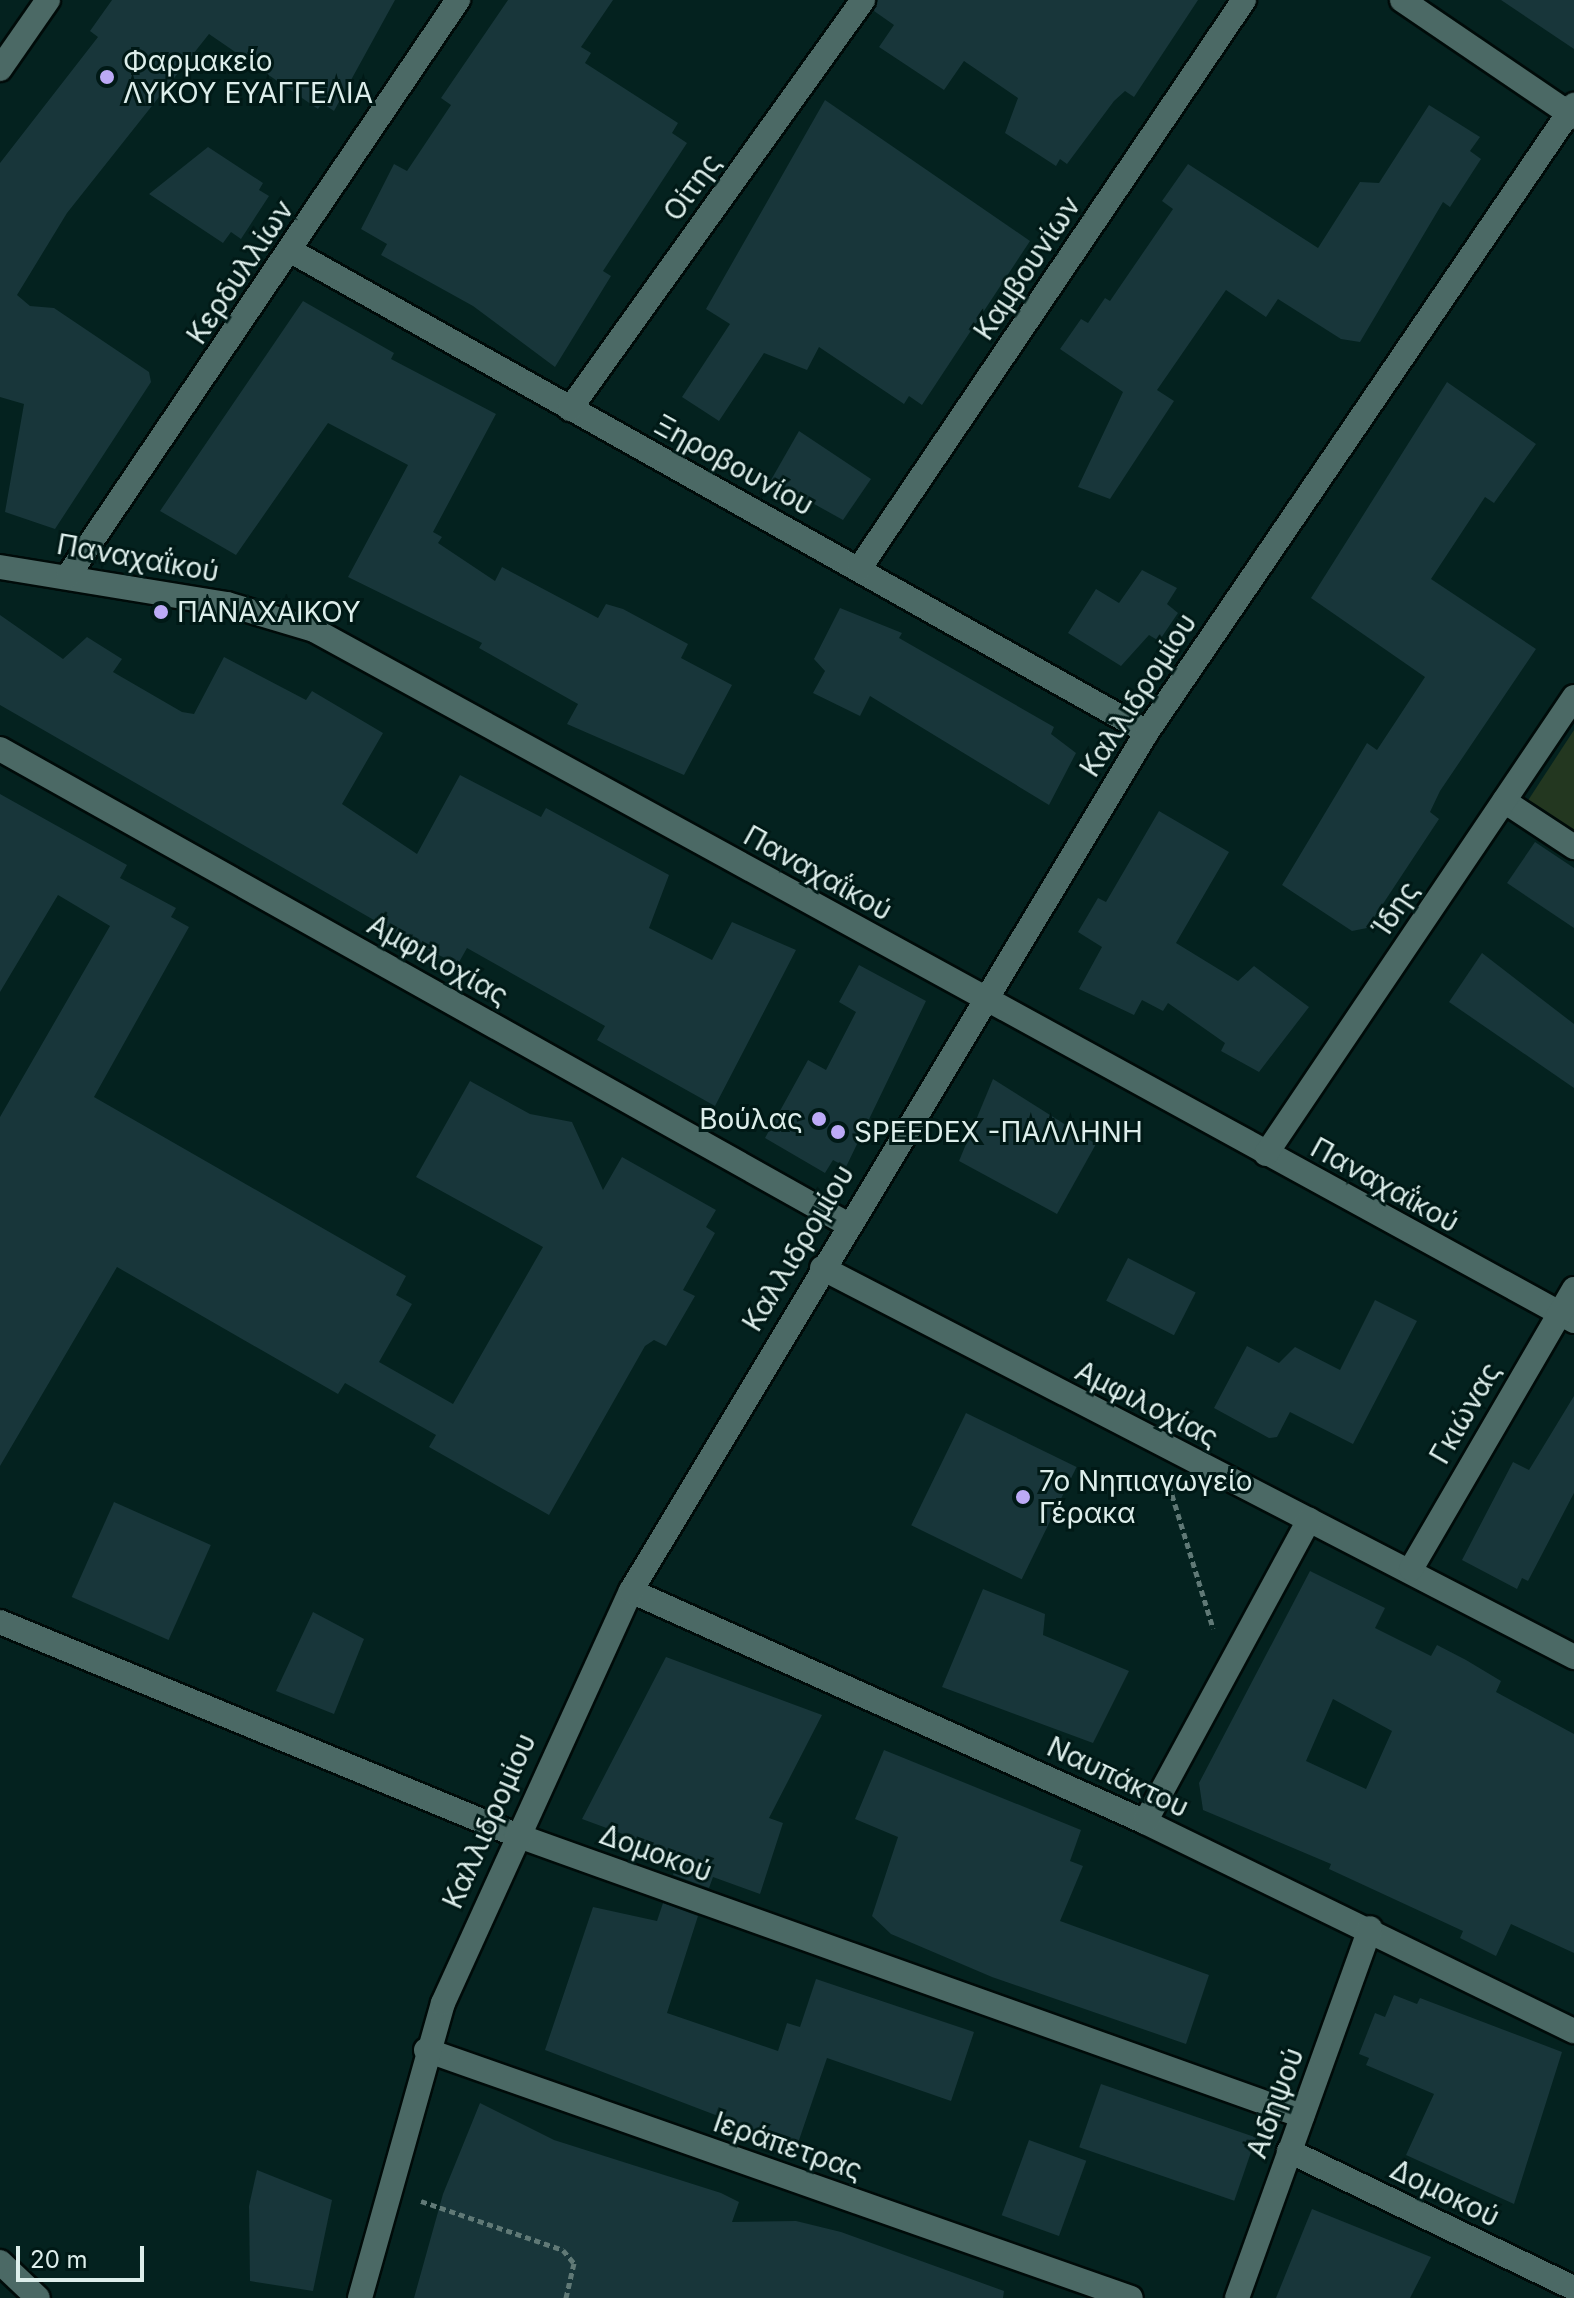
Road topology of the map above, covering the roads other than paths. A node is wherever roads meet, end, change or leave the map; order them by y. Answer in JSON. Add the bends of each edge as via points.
{"nodes":[{"id":1,"x":48,"y":0,"type":"edge"},
{"id":2,"x":458,"y":0,"type":"edge"},
{"id":3,"x":863,"y":0,"type":"edge"},
{"id":4,"x":1244,"y":0,"type":"edge"},
{"id":5,"x":1402,"y":0,"type":"edge"},
{"id":6,"x":0,"y":69,"type":"edge"},
{"id":7,"x":1572,"y":112,"type":"edge"},
{"id":8,"x":291,"y":251,"type":"junction"},
{"id":9,"x":570,"y":409,"type":"junction"},
{"id":10,"x":0,"y":567,"type":"edge"},
{"id":11,"x":859,"y":569,"type":"junction"},
{"id":12,"x":68,"y":576,"type":"junction"},
{"id":13,"x":1574,"y":697,"type":"edge"},
{"id":14,"x":1147,"y":732,"type":"junction"},
{"id":15,"x":0,"y":749,"type":"edge"},
{"id":16,"x":1504,"y":801,"type":"junction"},
{"id":17,"x":1574,"y":847,"type":"edge"},
{"id":18,"x":982,"y":1000,"type":"junction"},
{"id":19,"x":1266,"y":1154,"type":"junction"},
{"id":20,"x":847,"y":1224,"type":"junction"},
{"id":21,"x":822,"y":1268,"type":"junction"},
{"id":22,"x":1574,"y":1289,"type":"edge"},
{"id":23,"x":1566,"y":1317,"type":"edge"},
{"id":24,"x":1309,"y":1520,"type":"junction"},
{"id":25,"x":1411,"y":1569,"type":"junction"},
{"id":26,"x":631,"y":1591,"type":"junction"},
{"id":27,"x":0,"y":1622,"type":"edge"},
{"id":28,"x":1574,"y":1657,"type":"edge"},
{"id":29,"x":1145,"y":1822,"type":"junction"},
{"id":30,"x":516,"y":1835,"type":"junction"},
{"id":31,"x":1370,"y":1928,"type":"junction"},
{"id":32,"x":1574,"y":2031,"type":"edge"},
{"id":33,"x":426,"y":2050,"type":"junction"},
{"id":34,"x":1302,"y":2116,"type":"junction"},
{"id":35,"x":1289,"y":2151,"type":"junction"},
{"id":36,"x":0,"y":2262,"type":"edge"},
{"id":37,"x":1574,"y":2288,"type":"edge"},
{"id":38,"x":38,"y":2298,"type":"edge"},
{"id":39,"x":360,"y":2298,"type":"edge"},
{"id":40,"x":1131,"y":2298,"type":"edge"},
{"id":41,"x":1237,"y":2298,"type":"edge"}],
"edges":[{"from":1,"to":6,"type":"street"},
{"from":2,"to":8,"type":"street","name":"Κερδυλλίων"},
{"from":3,"to":9,"type":"street","name":"Οίτης"},
{"from":4,"to":11,"type":"street","name":"Καμβουνίων"},
{"from":5,"to":7,"type":"street"},
{"from":7,"to":14,"type":"street","name":"Καλλιδρομίου"},
{"from":8,"to":9,"type":"street","name":"Ξηροβουνίου"},
{"from":8,"to":12,"type":"street","name":"Κερδυλλίων"},
{"from":9,"to":11,"type":"street","name":"Ξηροβουνίου"},
{"from":10,"to":12,"type":"street","name":"Παναχαΐκού"},
{"from":11,"to":14,"type":"street","name":"Ξηροβουνίου"},
{"from":12,"to":18,"type":"street","name":"Παναχαΐκού","via":[[227,604],[314,630]]},
{"from":13,"to":16,"type":"street","name":"Ίδης"},
{"from":14,"to":18,"type":"street","name":"Καλλιδρομίου"},
{"from":15,"to":20,"type":"street","name":"Αμφιλοχίας"},
{"from":16,"to":17,"type":"street"},
{"from":16,"to":19,"type":"street","name":"Ίδης"},
{"from":18,"to":19,"type":"street","name":"Παναχαΐκού"},
{"from":18,"to":20,"type":"street","name":"Καλλιδρομίου"},
{"from":19,"to":23,"type":"street","name":"Παναχαΐκού"},
{"from":20,"to":21,"type":"street","name":"Καλλιδρομίου"},
{"from":21,"to":24,"type":"street","name":"Αμφιλοχίας"},
{"from":21,"to":26,"type":"street","name":"Καλλιδρομίου"},
{"from":22,"to":23,"type":"street","name":"Γκιώνας"},
{"from":23,"to":25,"type":"street","name":"Γκιώνας"},
{"from":24,"to":25,"type":"street","name":"Αμφιλοχίας"},
{"from":24,"to":29,"type":"street"},
{"from":25,"to":28,"type":"street","name":"Αμφιλοχίας"},
{"from":26,"to":29,"type":"street","name":"Ναυπάκτου"},
{"from":26,"to":30,"type":"street","name":"Καλλιδρομίου"},
{"from":27,"to":30,"type":"street","name":"Δομοκού"},
{"from":29,"to":31,"type":"street","name":"Ναυπάκτου"},
{"from":30,"to":33,"type":"street","name":"Καλλιδρομίου"},
{"from":30,"to":34,"type":"street","name":"Δομοκού"},
{"from":31,"to":32,"type":"street","name":"Ναυπάκτου"},
{"from":31,"to":34,"type":"street","name":"Αιδηψού"},
{"from":33,"to":39,"type":"street","name":"Καλλιδρομίου"},
{"from":33,"to":40,"type":"street","name":"Ιεράπετρας"},
{"from":34,"to":35,"type":"street","name":"Αιδηψού"},
{"from":35,"to":37,"type":"street","name":"Δομοκού"},
{"from":35,"to":41,"type":"street","name":"Αιδηψού"},
{"from":36,"to":38,"type":"street"}]}
